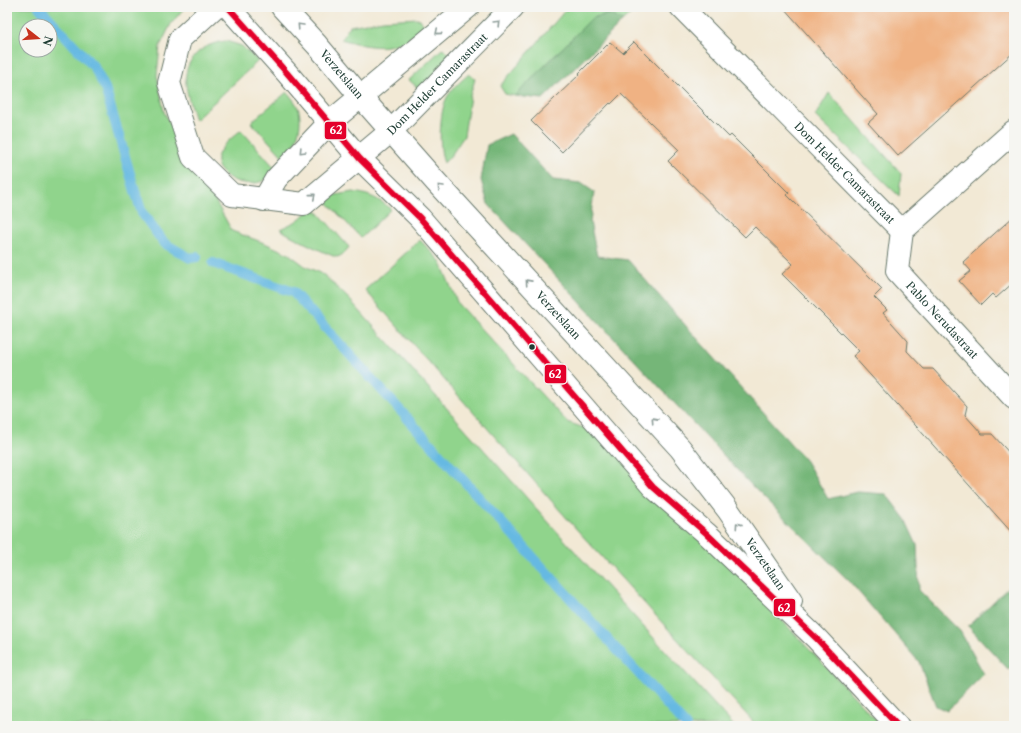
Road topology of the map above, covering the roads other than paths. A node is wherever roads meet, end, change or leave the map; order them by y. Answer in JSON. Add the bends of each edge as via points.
{"nodes":[{"id":1,"x":215,"y":7,"type":"edge"},
{"id":2,"x":228,"y":7,"type":"edge"},
{"id":3,"x":282,"y":7,"type":"edge"},
{"id":4,"x":468,"y":7,"type":"edge"},
{"id":5,"x":513,"y":7,"type":"edge"},
{"id":6,"x":681,"y":7,"type":"edge"},
{"id":7,"x":361,"y":97,"type":"junction"},
{"id":8,"x":329,"y":123,"type":"junction"},
{"id":9,"x":1014,"y":131,"type":"edge"},
{"id":10,"x":391,"y":132,"type":"junction"},
{"id":11,"x":360,"y":159,"type":"junction"},
{"id":12,"x":264,"y":200,"type":"junction"},
{"id":13,"x":902,"y":232,"type":"junction"},
{"id":14,"x":1014,"y":398,"type":"edge"},
{"id":15,"x":816,"y":638,"type":"junction"},
{"id":16,"x":898,"y":726,"type":"edge"}],
"edges":[{"from":1,"to":12,"type":"main road","name":"Dom Helder Camarastraat","via":[[180,39],[169,83],[193,157],[232,194]]},
{"from":2,"to":8,"type":"main road","name":"Verzetslaan"},
{"from":7,"to":3,"type":"main road","name":"Verzetslaan","one_way":true},
{"from":4,"to":7,"type":"main road","one_way":true},
{"from":10,"to":5,"type":"main road","name":"Dom Helder Camarastraat","one_way":true},
{"from":6,"to":13,"type":"main road","name":"Dom Helder Camarastraat"},
{"from":7,"to":8,"type":"main road"},
{"from":7,"to":10,"type":"main road","name":"Verzetslaan"},
{"from":8,"to":11,"type":"main road","name":"Verzetslaan"},
{"from":8,"to":12,"type":"main road","one_way":true,"via":[[276,179]]},
{"from":9,"to":13,"type":"main road","name":"Dom Helder Camarastraat"},
{"from":10,"to":11,"type":"main road","name":"Dom Helder Camarastraat"},
{"from":15,"to":10,"type":"main road","name":"Verzetslaan","one_way":true,"via":[[728,510],[680,448]]},
{"from":12,"to":11,"type":"main road","name":"Dom Helder Camarastraat","one_way":true,"via":[[304,204]]},
{"from":11,"to":15,"type":"main road","name":"Verzetslaan","via":[[420,218],[653,487],[706,533]]},
{"from":13,"to":14,"type":"main road","name":"Pablo Nerudastraat","via":[[897,271]]},
{"from":15,"to":16,"type":"main road","name":"Verzetslaan"}]}
